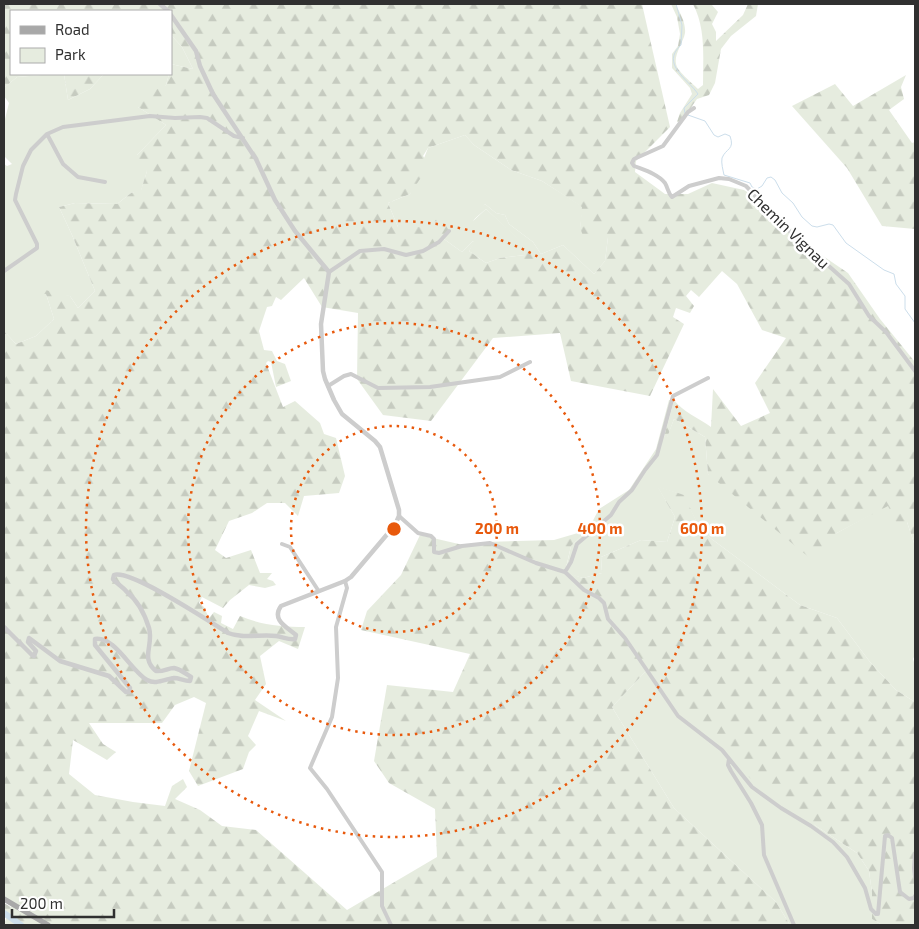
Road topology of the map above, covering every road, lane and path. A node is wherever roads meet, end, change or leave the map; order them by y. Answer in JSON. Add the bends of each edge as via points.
{"nodes":[{"id":1,"x":172,"y":16,"type":"edge"},
{"id":2,"x":694,"y":108,"type":"dead end"},
{"id":3,"x":47,"y":134,"type":"junction"},
{"id":4,"x":243,"y":138,"type":"junction"},
{"id":5,"x":106,"y":182,"type":"dead end"},
{"id":6,"x":449,"y":231,"type":"dead end"},
{"id":7,"x":4,"y":271,"type":"edge"},
{"id":8,"x":329,"y":272,"type":"junction"},
{"id":9,"x":530,"y":362,"type":"dead end"},
{"id":10,"x":915,"y":370,"type":"edge"},
{"id":11,"x":708,"y":378,"type":"dead end"},
{"id":12,"x":328,"y":386,"type":"junction"},
{"id":13,"x":399,"y":516,"type":"junction"},
{"id":14,"x":282,"y":544,"type":"dead end"},
{"id":15,"x":565,"y":572,"type":"junction"},
{"id":16,"x":344,"y":581,"type":"junction"},
{"id":17,"x":318,"y":590,"type":"junction"},
{"id":18,"x":4,"y":628,"type":"edge"},
{"id":19,"x":730,"y":759,"type":"junction"},
{"id":20,"x":915,"y":854,"type":"edge"},
{"id":21,"x":915,"y":877,"type":"edge"},
{"id":22,"x":915,"y":896,"type":"edge"},
{"id":23,"x":4,"y":899,"type":"edge"},
{"id":24,"x":48,"y":925,"type":"edge"},
{"id":25,"x":391,"y":925,"type":"edge"},
{"id":26,"x":794,"y":925,"type":"edge"}],
"edges":[{"from":1,"to":4,"type":"street","via":[[190,40],[214,94]]},
{"from":2,"to":10,"type":"street","name":"Chemin Vignau","via":[[663,146],[634,159],[634,166],[660,178],[672,197],[689,186],[719,178],[746,186],[786,228],[849,284],[869,316],[886,332]]},
{"from":3,"to":4,"type":"street","via":[[63,127],[150,116],[200,117],[208,118],[234,136]]},
{"from":3,"to":5,"type":"street","via":[[63,164],[78,177]]},
{"from":3,"to":7,"type":"street","via":[[27,156],[15,200],[38,244],[37,248]]},
{"from":4,"to":8,"type":"street","via":[[278,205]]},
{"from":6,"to":8,"type":"street","via":[[439,242],[423,251],[406,255],[384,249],[360,251]]},
{"from":8,"to":12,"type":"street","via":[[321,324],[323,371]]},
{"from":9,"to":12,"type":"street","via":[[500,377],[430,388],[378,388],[351,374]]},
{"from":11,"to":15,"type":"street","via":[[673,396],[658,455],[611,515],[577,544]]},
{"from":12,"to":13,"type":"street","via":[[342,414],[380,447]]},
{"from":13,"to":15,"type":"street","via":[[418,533],[434,539],[434,552],[490,544]]},
{"from":13,"to":16,"type":"street","via":[[351,577]]},
{"from":14,"to":17,"type":"street","via":[[290,547]]},
{"from":15,"to":19,"type":"street","via":[[604,603],[608,619],[625,638],[678,716]]},
{"from":16,"to":17,"type":"street"},
{"from":16,"to":25,"type":"street","via":[[347,588],[336,627],[338,678],[332,717],[310,768],[382,872],[382,906]]},
{"from":17,"to":18,"type":"street","via":[[278,610],[280,623],[295,633],[295,639],[236,636],[138,580],[120,573],[114,575],[113,579],[133,598],[150,630],[148,663],[156,671],[175,668],[190,677],[190,681],[177,678],[160,682],[147,680],[114,647],[95,639],[95,645],[130,688],[129,692],[109,676],[60,661],[30,638],[28,642],[36,651],[32,656]]},
{"from":19,"to":22,"type":"street","via":[[752,787],[833,842],[847,857],[876,914],[880,909],[879,887],[885,836],[892,838],[900,892],[909,899]]},
{"from":19,"to":26,"type":"street","via":[[730,771],[762,825],[764,855]]},
{"from":20,"to":21,"type":"street"},
{"from":23,"to":24,"type":"main road"}]}
